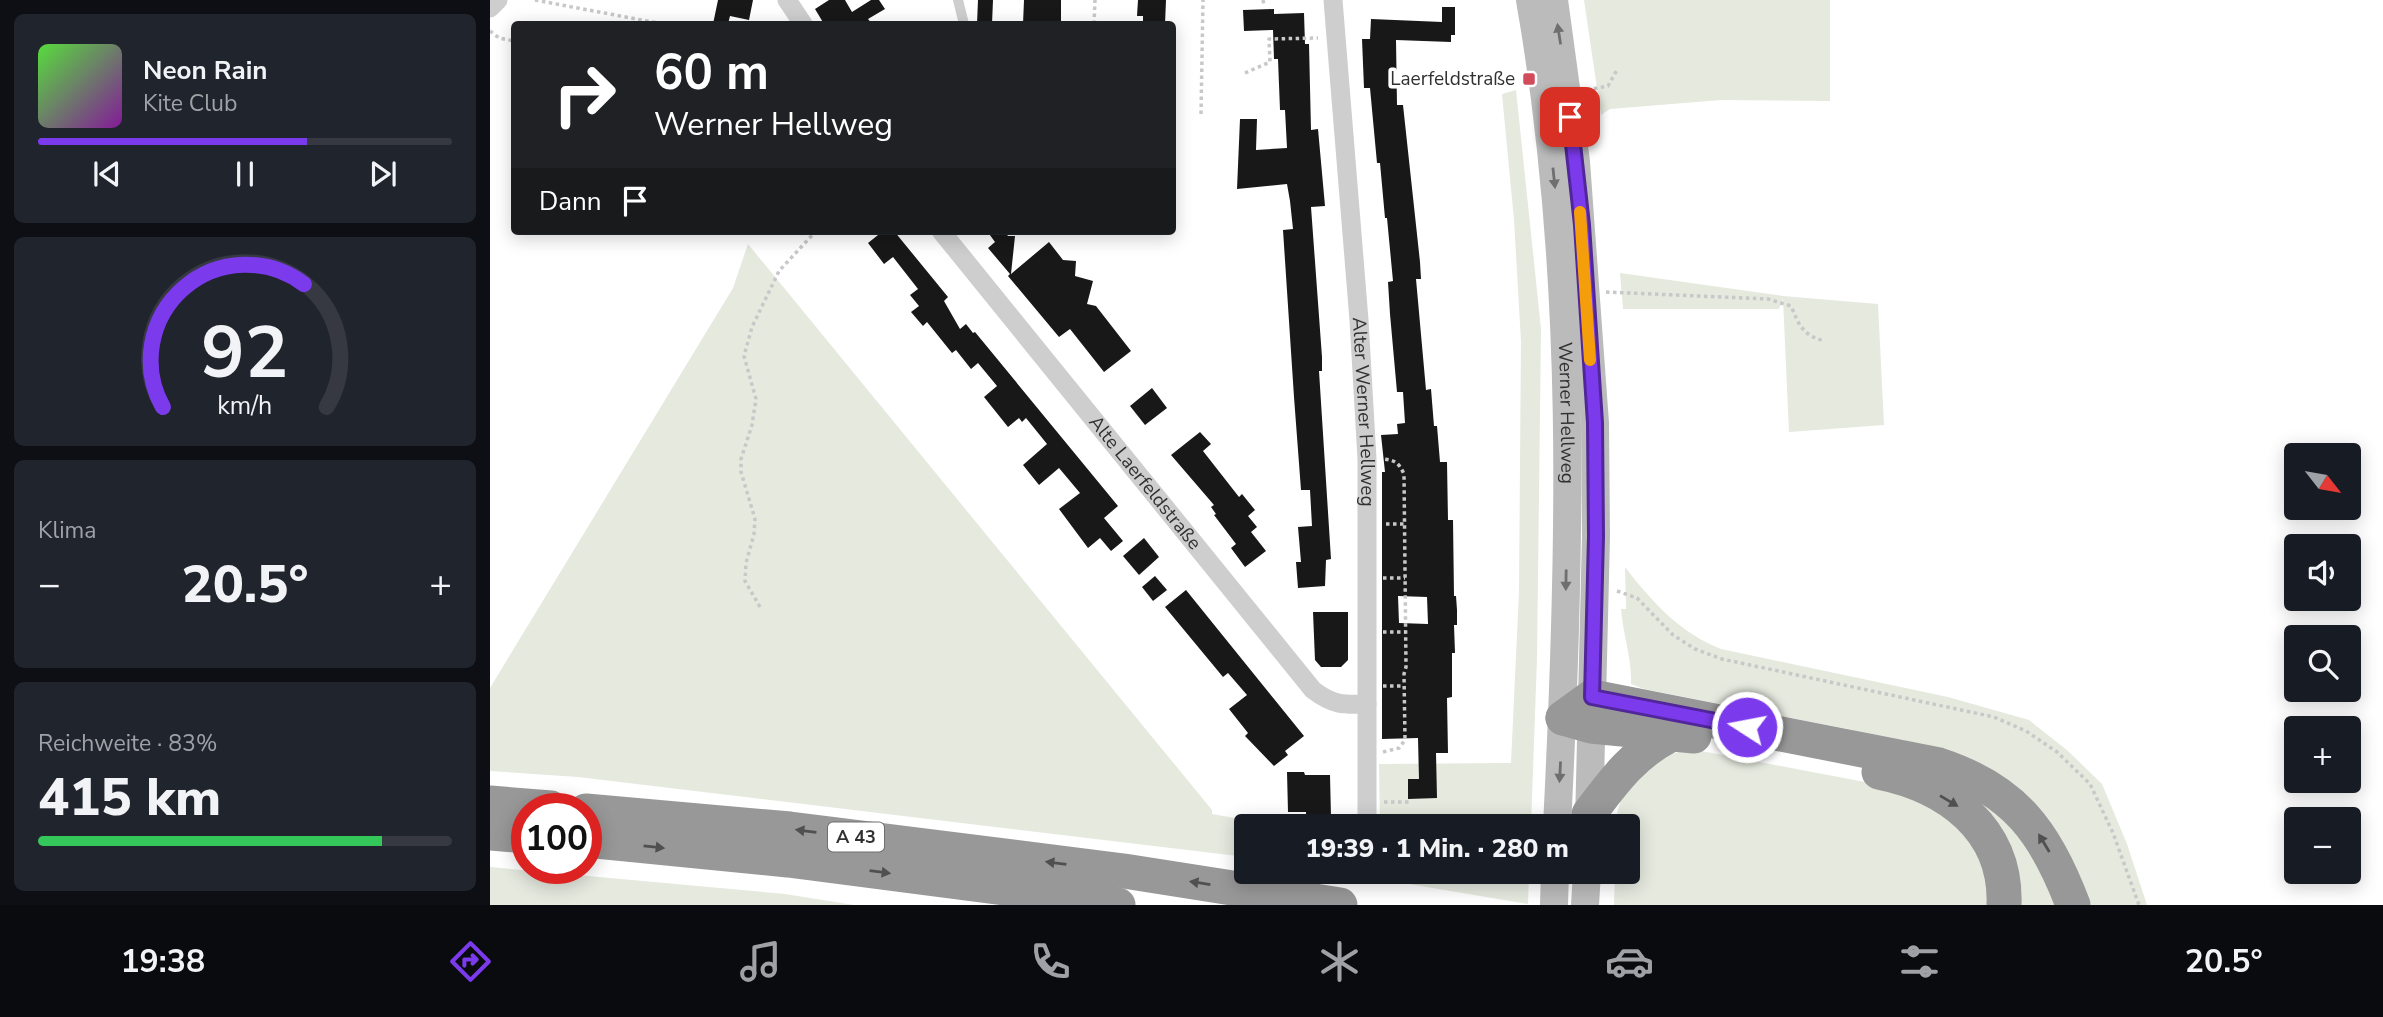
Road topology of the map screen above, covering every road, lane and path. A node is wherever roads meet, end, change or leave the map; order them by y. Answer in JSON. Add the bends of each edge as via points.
{"nodes":[{"id":1,"x":498,"y":0,"type":"edge"},
{"id":2,"x":535,"y":0,"type":"edge"},
{"id":3,"x":788,"y":0,"type":"edge"},
{"id":4,"x":958,"y":0,"type":"edge"},
{"id":5,"x":1095,"y":0,"type":"edge"},
{"id":6,"x":1203,"y":0,"type":"edge"},
{"id":7,"x":1333,"y":0,"type":"edge"},
{"id":8,"x":1530,"y":0,"type":"edge"},
{"id":9,"x":1554,"y":0,"type":"edge"},
{"id":10,"x":490,"y":8,"type":"edge"},
{"id":11,"x":647,"y":21,"type":"edge"},
{"id":12,"x":801,"y":21,"type":"edge"},
{"id":13,"x":963,"y":21,"type":"edge"},
{"id":14,"x":1094,"y":21,"type":"edge"},
{"id":15,"x":490,"y":31,"type":"edge"},
{"id":16,"x":1335,"y":37,"type":"junction"},
{"id":17,"x":511,"y":40,"type":"edge"},
{"id":18,"x":1618,"y":68,"type":"dead end"},
{"id":19,"x":1245,"y":74,"type":"dead end"},
{"id":20,"x":1567,"y":94,"type":"junction"},
{"id":21,"x":1201,"y":114,"type":"dead end"},
{"id":22,"x":812,"y":235,"type":"edge"},
{"id":23,"x":944,"y":235,"type":"edge"},
{"id":24,"x":1586,"y":291,"type":"junction"},
{"id":25,"x":1825,"y":341,"type":"dead end"},
{"id":26,"x":1367,"y":459,"type":"junction"},
{"id":27,"x":1385,"y":524,"type":"dead end"},
{"id":28,"x":1405,"y":524,"type":"junction"},
{"id":29,"x":1385,"y":578,"type":"dead end"},
{"id":30,"x":1405,"y":578,"type":"junction"},
{"id":31,"x":1595,"y":583,"type":"junction"},
{"id":32,"x":760,"y":607,"type":"dead end"},
{"id":33,"x":1385,"y":632,"type":"dead end"},
{"id":34,"x":1406,"y":632,"type":"junction"},
{"id":35,"x":1384,"y":686,"type":"dead end"},
{"id":36,"x":1404,"y":686,"type":"junction"},
{"id":37,"x":1367,"y":704,"type":"junction"},
{"id":38,"x":1582,"y":714,"type":"junction"},
{"id":39,"x":1670,"y":735,"type":"junction"},
{"id":40,"x":1367,"y":753,"type":"junction"},
{"id":41,"x":1390,"y":802,"type":"dead end"},
{"id":42,"x":1409,"y":802,"type":"dead end"},
{"id":43,"x":490,"y":803,"type":"edge"},
{"id":44,"x":511,"y":805,"type":"edge"},
{"id":45,"x":602,"y":812,"type":"edge"},
{"id":46,"x":1367,"y":814,"type":"edge"},
{"id":47,"x":1574,"y":814,"type":"edge"},
{"id":48,"x":1581,"y":814,"type":"edge"},
{"id":49,"x":490,"y":833,"type":"edge"},
{"id":50,"x":511,"y":835,"type":"edge"},
{"id":51,"x":602,"y":843,"type":"edge"},
{"id":52,"x":1118,"y":905,"type":"edge"},
{"id":53,"x":1340,"y":905,"type":"edge"},
{"id":54,"x":2004,"y":905,"type":"edge"},
{"id":55,"x":2073,"y":905,"type":"edge"},
{"id":56,"x":2139,"y":905,"type":"edge"}],
"edges":[{"from":1,"to":10,"type":"street"},
{"from":2,"to":11,"type":"path"},
{"from":3,"to":12,"type":"street"},
{"from":4,"to":13,"type":"lane"},
{"from":5,"to":14,"type":"path"},
{"from":6,"to":21,"type":"path"},
{"from":7,"to":16,"type":"street","name":"Alter Werner Hellweg"},
{"from":8,"to":38,"type":"main road","name":"Werner Hellweg","one_way":true,"via":[[1557,207]]},
{"from":20,"to":9,"type":"main road","name":"Werner Hellweg","one_way":true},
{"from":15,"to":17,"type":"path"},
{"from":16,"to":19,"type":"path","via":[[1269,39],[1270,62]]},
{"from":16,"to":26,"type":"street","name":"Alter Werner Hellweg"},
{"from":18,"to":20,"type":"path","via":[[1608,86]]},
{"from":20,"to":24,"type":"main road","name":"Werner Hellweg"},
{"from":22,"to":32,"type":"path","via":[[779,271],[752,327],[744,356],[756,399],[741,459],[755,519],[746,582]]},
{"from":23,"to":37,"type":"street","name":"Alte Laerfeldstraße","via":[[1313,690],[1329,702]]},
{"from":24,"to":25,"type":"path","via":[[1768,299],[1791,306],[1801,330]]},
{"from":24,"to":31,"type":"main road","name":"Werner Hellweg","via":[[1595,423]]},
{"from":26,"to":28,"type":"path","via":[[1393,460],[1400,465]]},
{"from":26,"to":37,"type":"street","name":"Alter Werner Hellweg"},
{"from":27,"to":28,"type":"path"},
{"from":28,"to":30,"type":"path"},
{"from":29,"to":30,"type":"path"},
{"from":30,"to":34,"type":"path"},
{"from":31,"to":38,"type":"main road","name":"Werner Hellweg"},
{"from":31,"to":56,"type":"path","via":[[1637,598],[1673,635],[1722,659],[1994,717],[2026,731],[2057,752],[2090,784]]},
{"from":33,"to":34,"type":"path"},
{"from":34,"to":36,"type":"path"},
{"from":35,"to":36,"type":"path"},
{"from":36,"to":40,"type":"path","via":[[1405,740],[1390,752]]},
{"from":37,"to":40,"type":"street","name":"Alter Werner Hellweg"},
{"from":38,"to":39,"type":"highway"},
{"from":38,"to":47,"type":"main road","name":"Werner Hellweg"},
{"from":55,"to":38,"type":"highway","one_way":true,"via":[[2045,842],[2029,821],[2011,803],[1966,774],[1939,765]]},
{"from":39,"to":48,"type":"highway","via":[[1628,764]]},
{"from":39,"to":54,"type":"highway","one_way":true,"via":[[1702,736],[1918,783],[1955,804],[1983,829],[2001,870]]},
{"from":40,"to":46,"type":"street","name":"Alter Werner Hellweg"},
{"from":41,"to":42,"type":"path"},
{"from":43,"to":44,"type":"highway"},
{"from":53,"to":45,"type":"highway","number":"A 43","one_way":true,"via":[[1124,871],[790,829]]},
{"from":49,"to":50,"type":"highway"},
{"from":51,"to":52,"type":"highway","number":"A 43","one_way":true,"via":[[788,860]]}]}
